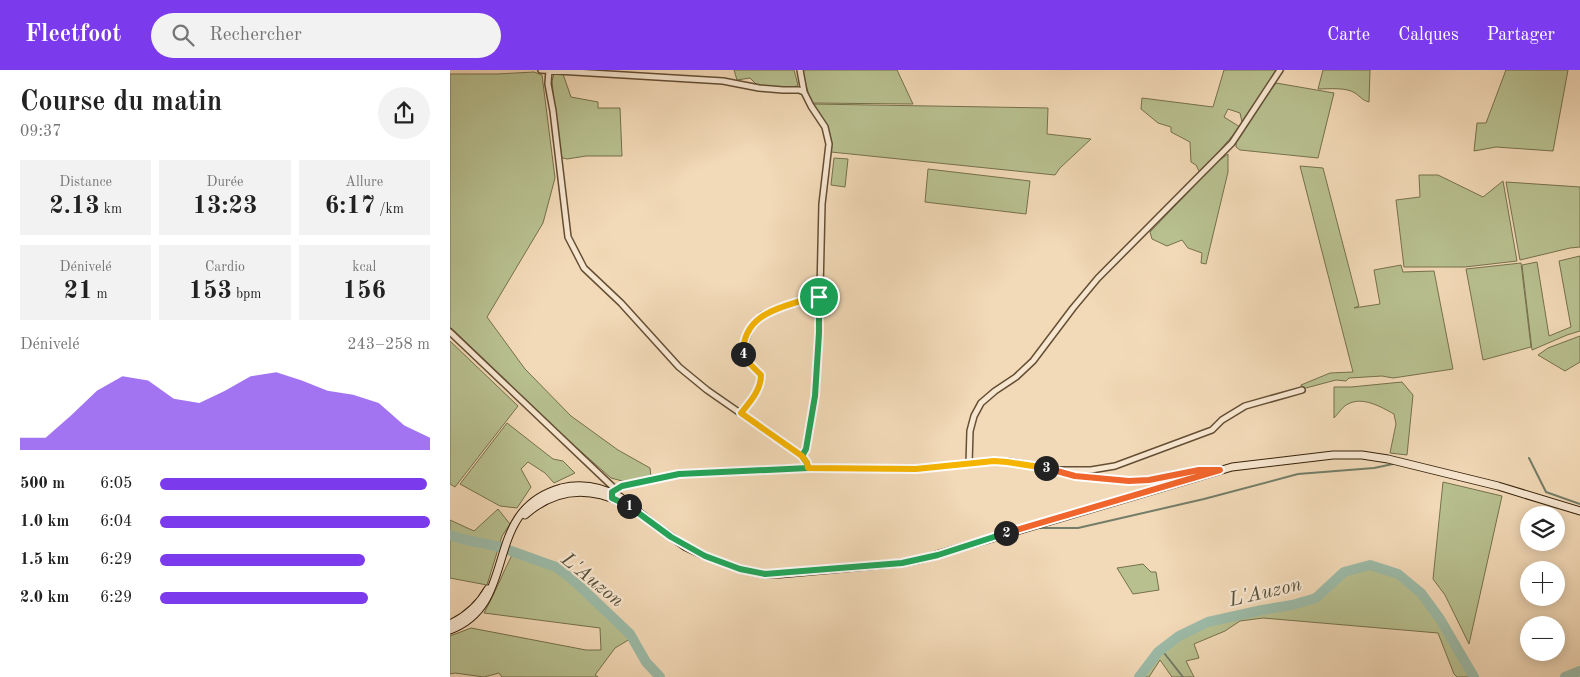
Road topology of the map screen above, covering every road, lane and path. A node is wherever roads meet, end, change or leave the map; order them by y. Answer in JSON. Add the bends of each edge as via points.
{"nodes":[{"id":1,"x":541,"y":70,"type":"edge"},
{"id":2,"x":549,"y":70,"type":"edge"},
{"id":3,"x":800,"y":70,"type":"edge"},
{"id":4,"x":1280,"y":70,"type":"edge"},
{"id":5,"x":651,"y":73,"type":"edge"},
{"id":6,"x":804,"y":92,"type":"junction"},
{"id":7,"x":819,"y":297,"type":"junction"},
{"id":8,"x":450,"y":332,"type":"edge"},
{"id":9,"x":1302,"y":390,"type":"dead end"},
{"id":10,"x":741,"y":413,"type":"junction"},
{"id":11,"x":802,"y":456,"type":"junction"},
{"id":12,"x":969,"y":464,"type":"junction"},
{"id":13,"x":808,"y":468,"type":"junction"},
{"id":14,"x":1051,"y":469,"type":"junction"},
{"id":15,"x":1220,"y":470,"type":"junction"},
{"id":16,"x":613,"y":493,"type":"junction"},
{"id":17,"x":1580,"y":511,"type":"edge"},
{"id":18,"x":511,"y":530,"type":"junction"},
{"id":19,"x":498,"y":568,"type":"junction"},
{"id":20,"x":450,"y":624,"type":"edge"},
{"id":21,"x":450,"y":630,"type":"edge"}],
"edges":[{"from":1,"to":2,"type":"street"},
{"from":2,"to":5,"type":"street"},
{"from":2,"to":10,"type":"street","via":[[548,84],[568,237],[584,268],[679,367]]},
{"from":3,"to":6,"type":"street"},
{"from":4,"to":12,"type":"street","via":[[1232,143],[1098,278],[1033,361],[981,403],[970,431]]},
{"from":5,"to":6,"type":"street"},
{"from":6,"to":7,"type":"street","via":[[828,136]]},
{"from":7,"to":10,"type":"street","via":[[762,314],[751,326],[743,354],[761,375],[761,380]]},
{"from":7,"to":11,"type":"street","via":[[815,396]]},
{"from":8,"to":16,"type":"street","via":[[508,385]]},
{"from":9,"to":14,"type":"street","via":[[1245,406],[1212,430],[1115,466],[1091,470]]},
{"from":10,"to":11,"type":"street"},
{"from":11,"to":13,"type":"street"},
{"from":12,"to":13,"type":"street","via":[[916,469]]},
{"from":12,"to":14,"type":"street","via":[[1007,462]]},
{"from":13,"to":16,"type":"street","via":[[679,474],[622,486]]},
{"from":14,"to":15,"type":"street","via":[[1110,480],[1149,480],[1199,470]]},
{"from":15,"to":16,"type":"main road","via":[[922,559],[765,574],[727,566],[686,546]]},
{"from":15,"to":17,"type":"main road","via":[[1333,455],[1362,455],[1452,474]]},
{"from":16,"to":18,"type":"main road","via":[[564,494],[546,500],[530,510]]},
{"from":16,"to":18,"type":"main road","via":[[580,486],[552,491],[528,506]]},
{"from":18,"to":19,"type":"main road"},
{"from":19,"to":20,"type":"main road","via":[[476,606]]},
{"from":19,"to":21,"type":"main road","via":[[490,595],[480,610]]}]}
